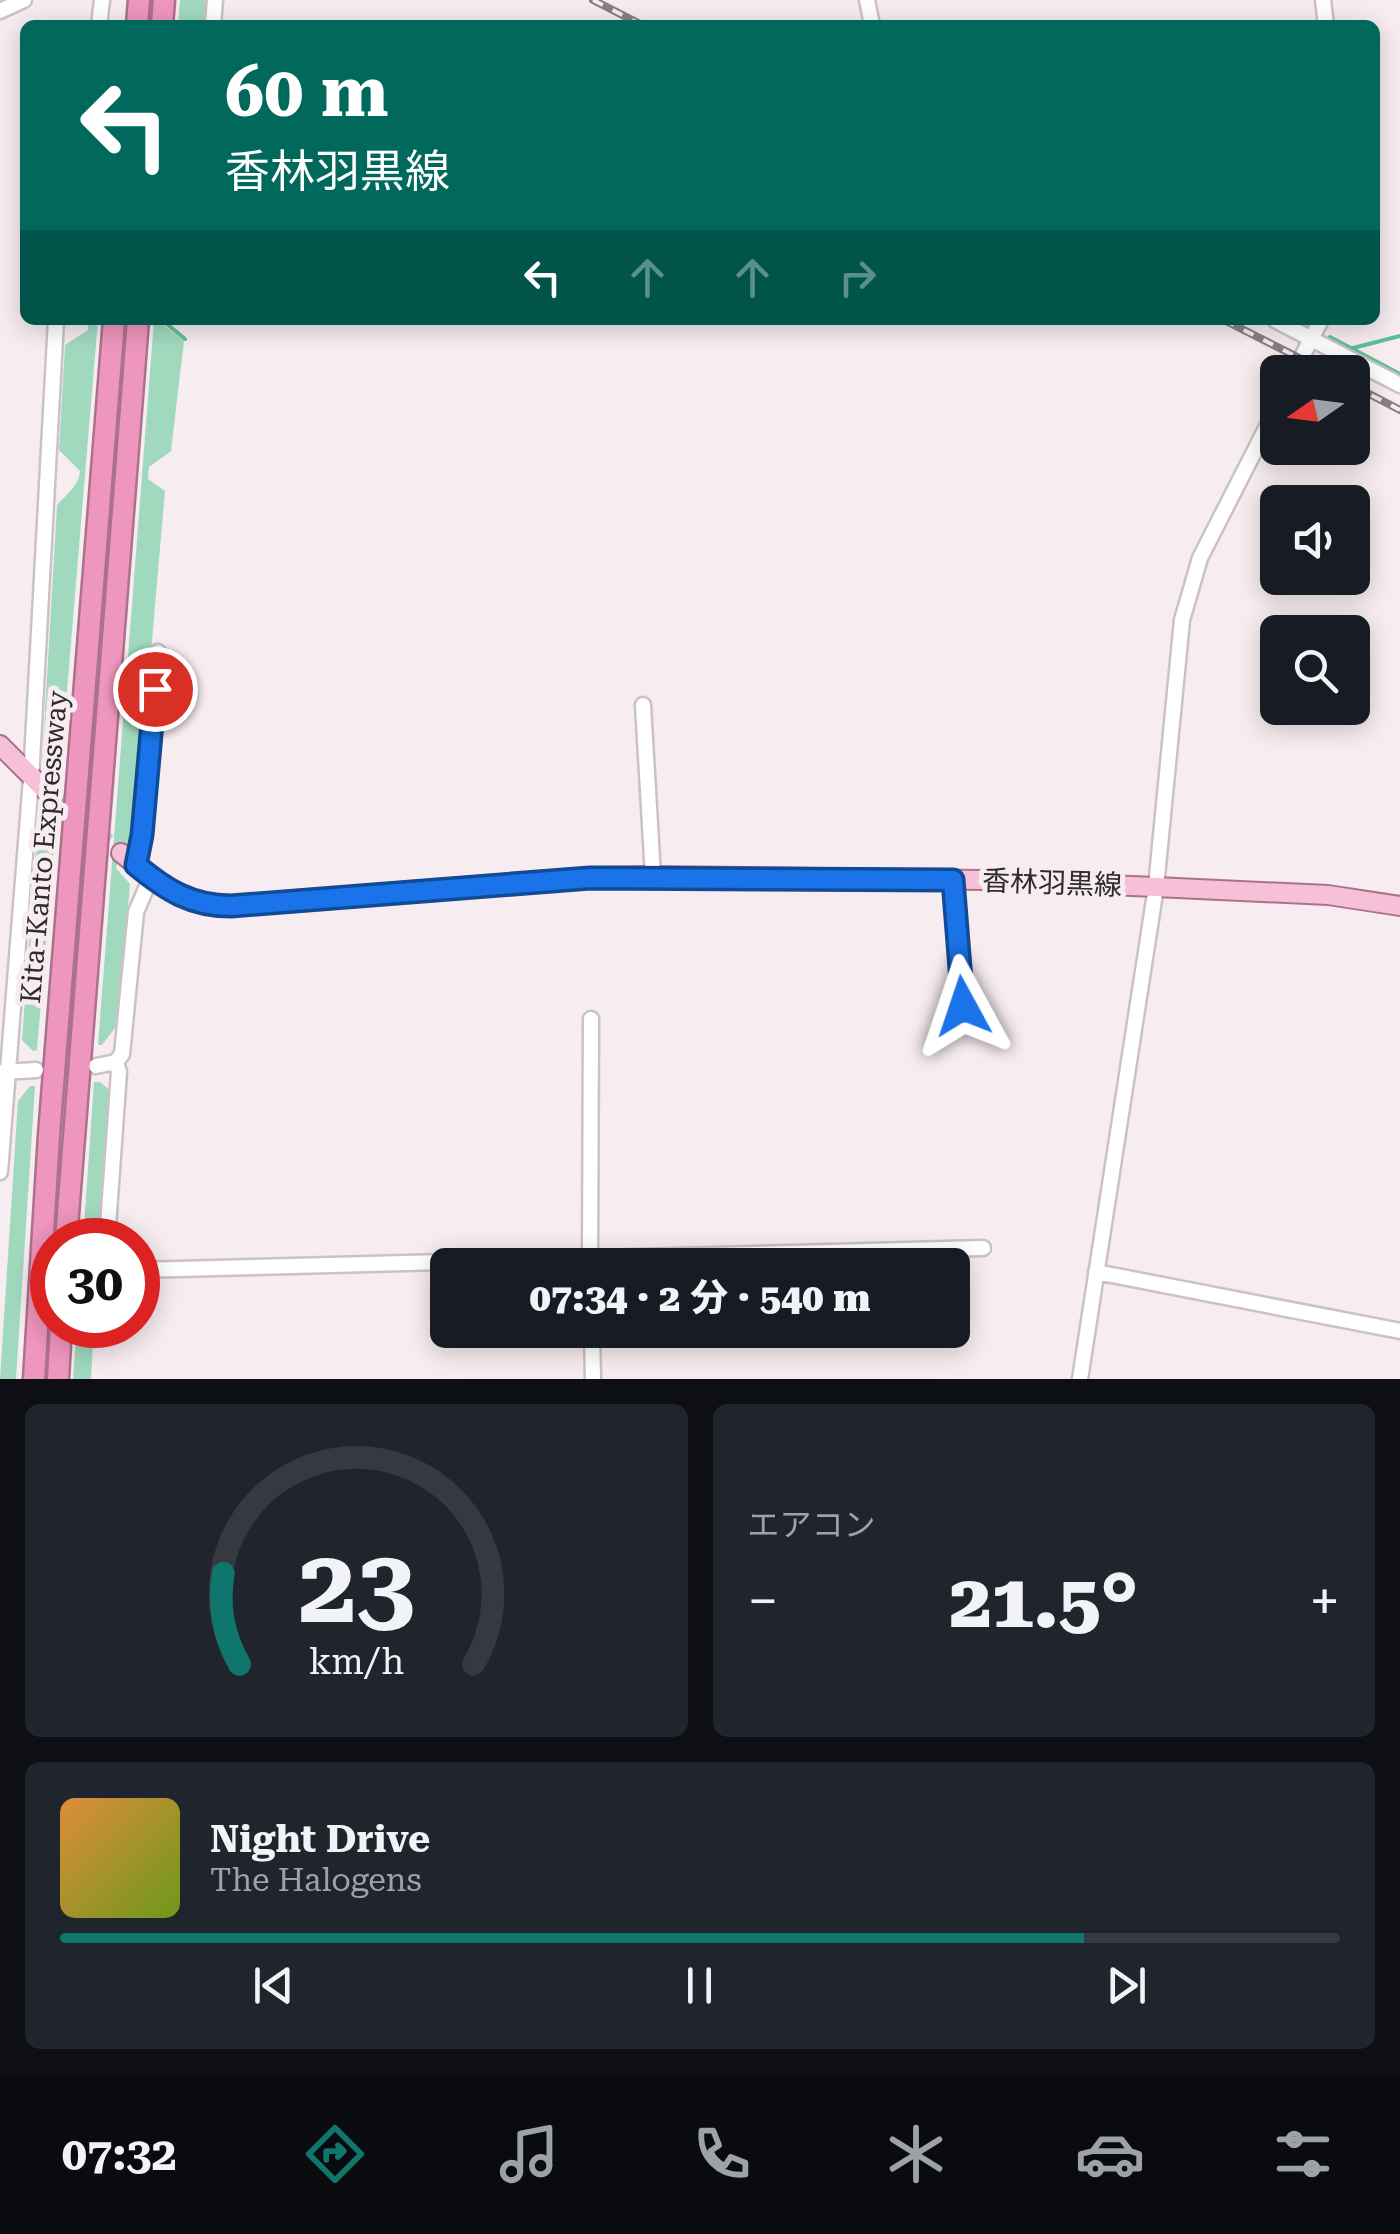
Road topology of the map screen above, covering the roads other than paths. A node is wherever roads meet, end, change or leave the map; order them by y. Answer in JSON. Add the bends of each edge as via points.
{"nodes":[{"id":1,"x":24,"y":0,"type":"edge"},
{"id":2,"x":0,"y":11,"type":"edge"},
{"id":3,"x":56,"y":325,"type":"edge"},
{"id":4,"x":114,"y":325,"type":"edge"},
{"id":5,"x":138,"y":325,"type":"edge"},
{"id":6,"x":1284,"y":325,"type":"edge"},
{"id":7,"x":1318,"y":325,"type":"edge"},
{"id":8,"x":1311,"y":339,"type":"junction"},
{"id":9,"x":1303,"y":355,"type":"edge"},
{"id":10,"x":1400,"y":385,"type":"edge"},
{"id":11,"x":1260,"y":440,"type":"edge"},
{"id":12,"x":158,"y":652,"type":"dead end"},
{"id":13,"x":643,"y":705,"type":"dead end"},
{"id":14,"x":0,"y":745,"type":"edge"},
{"id":15,"x":31,"y":779,"type":"junction"},
{"id":16,"x":52,"y":797,"type":"tunnel mouth"},
{"id":17,"x":128,"y":859,"type":"joint"},
{"id":18,"x":653,"y":876,"type":"junction"},
{"id":19,"x":151,"y":878,"type":"junction"},
{"id":20,"x":953,"y":880,"type":"junction"},
{"id":21,"x":1156,"y":887,"type":"junction"},
{"id":22,"x":1400,"y":906,"type":"edge"},
{"id":23,"x":963,"y":1006,"type":"dead end"},
{"id":24,"x":591,"y":1019,"type":"dead end"},
{"id":25,"x":116,"y":1062,"type":"junction"},
{"id":26,"x":96,"y":1066,"type":"dead end"},
{"id":27,"x":36,"y":1070,"type":"dead end"},
{"id":28,"x":3,"y":1072,"type":"edge"},
{"id":29,"x":0,"y":1172,"type":"edge"},
{"id":30,"x":68,"y":1218,"type":"edge"},
{"id":31,"x":109,"y":1218,"type":"edge"},
{"id":32,"x":590,"y":1248,"type":"edge"},
{"id":33,"x":970,"y":1248,"type":"edge"},
{"id":34,"x":982,"y":1248,"type":"dead end"},
{"id":35,"x":430,"y":1264,"type":"edge"},
{"id":36,"x":160,"y":1270,"type":"edge"},
{"id":37,"x":1096,"y":1272,"type":"junction"},
{"id":38,"x":1400,"y":1330,"type":"edge"},
{"id":39,"x":60,"y":1348,"type":"edge"},
{"id":40,"x":592,"y":1348,"type":"edge"},
{"id":41,"x":34,"y":1379,"type":"edge"},
{"id":42,"x":58,"y":1379,"type":"edge"},
{"id":43,"x":593,"y":1379,"type":"edge"},
{"id":44,"x":1080,"y":1379,"type":"edge"}],
"edges":[{"from":1,"to":2,"type":"street"},
{"from":3,"to":15,"type":"street"},
{"from":4,"to":41,"type":"highway","name":"Kita-Kanto Expressway"},
{"from":5,"to":30,"type":"highway","name":"Kita-Kanto Expressway"},
{"from":6,"to":8,"type":"street"},
{"from":7,"to":8,"type":"street"},
{"from":8,"to":9,"type":"street"},
{"from":8,"to":10,"type":"street"},
{"from":11,"to":21,"type":"street","via":[[1200,558],[1184,612]]},
{"from":12,"to":17,"type":"street","via":[[142,835]]},
{"from":13,"to":18,"type":"street"},
{"from":14,"to":15,"type":"main road"},
{"from":15,"to":16,"type":"main road"},
{"from":15,"to":28,"type":"street"},
{"from":17,"to":19,"type":"main road","name":"香林羽黒線"},
{"from":18,"to":19,"type":"main road","name":"香林羽黒線","via":[[231,906],[188,900]]},
{"from":18,"to":20,"type":"main road","name":"香林羽黒線"},
{"from":19,"to":25,"type":"street","via":[[137,904],[124,1046]]},
{"from":20,"to":21,"type":"main road","name":"香林羽黒線"},
{"from":20,"to":23,"type":"street"},
{"from":21,"to":22,"type":"main road","name":"香林羽黒線","via":[[1328,895]]},
{"from":21,"to":37,"type":"street"},
{"from":24,"to":32,"type":"street"},
{"from":25,"to":26,"type":"street"},
{"from":25,"to":31,"type":"street"},
{"from":27,"to":28,"type":"street"},
{"from":28,"to":29,"type":"street"},
{"from":33,"to":34,"type":"street"},
{"from":35,"to":36,"type":"street"},
{"from":37,"to":38,"type":"street"},
{"from":37,"to":44,"type":"street"},
{"from":39,"to":42,"type":"highway"},
{"from":40,"to":43,"type":"street"}]}
